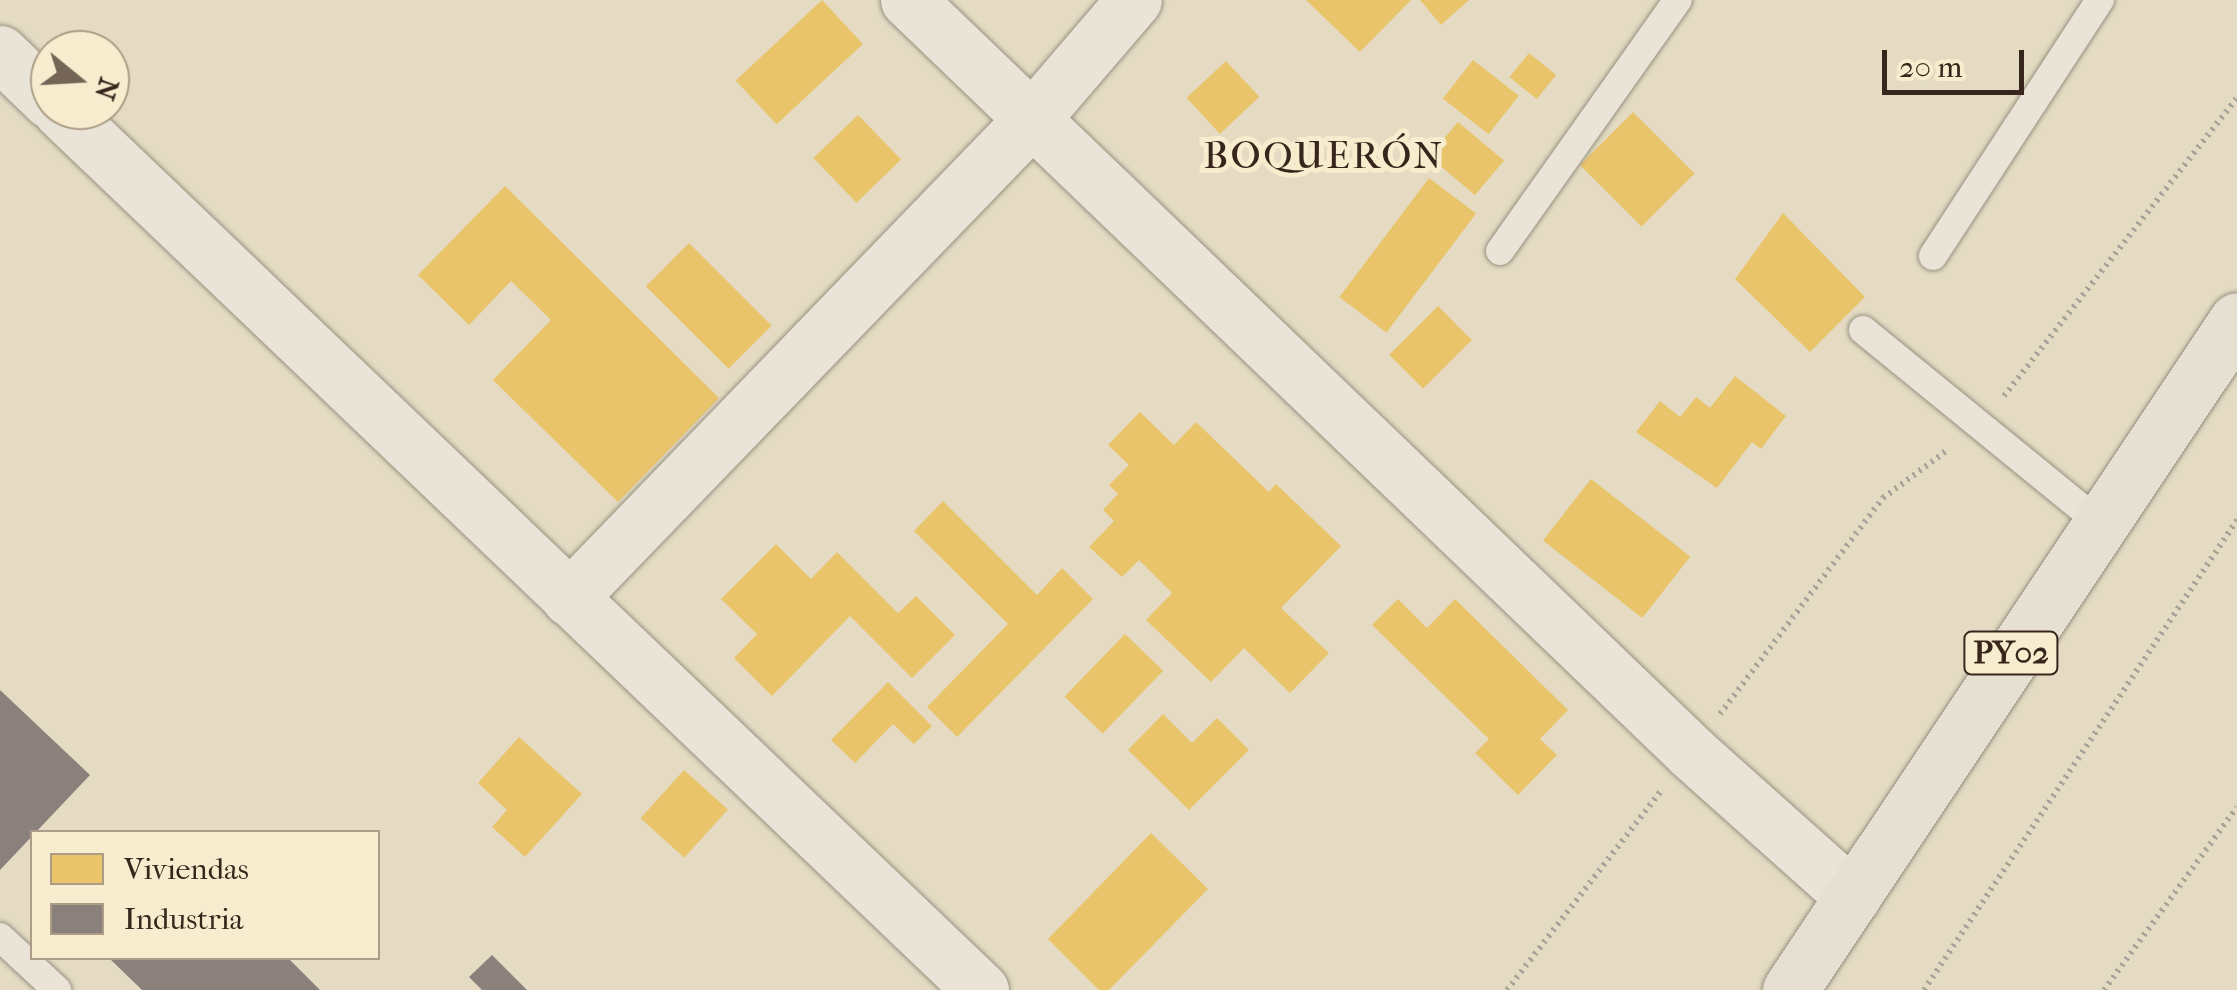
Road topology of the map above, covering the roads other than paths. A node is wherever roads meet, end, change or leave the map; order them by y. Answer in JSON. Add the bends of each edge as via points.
{"nodes":[{"id":1,"x":908,"y":0,"type":"edge"},
{"id":2,"x":1134,"y":0,"type":"edge"},
{"id":3,"x":1678,"y":0,"type":"edge"},
{"id":4,"x":2100,"y":0,"type":"edge"},
{"id":5,"x":0,"y":53,"type":"edge"},
{"id":6,"x":30,"y":81,"type":"edge"},
{"id":7,"x":1031,"y":120,"type":"junction"},
{"id":8,"x":81,"y":130,"type":"edge"},
{"id":9,"x":1500,"y":251,"type":"dead end"},
{"id":10,"x":1933,"y":256,"type":"dead end"},
{"id":11,"x":2237,"y":320,"type":"edge"},
{"id":12,"x":1863,"y":330,"type":"dead end"},
{"id":13,"x":2097,"y":521,"type":"junction"},
{"id":14,"x":569,"y":598,"type":"junction"},
{"id":15,"x":1853,"y":896,"type":"junction"},
{"id":16,"x":0,"y":936,"type":"edge"},
{"id":17,"x":56,"y":990,"type":"edge"},
{"id":18,"x":981,"y":990,"type":"edge"},
{"id":19,"x":1790,"y":990,"type":"edge"}],
"edges":[{"from":1,"to":7,"type":"street"},
{"from":2,"to":7,"type":"street"},
{"from":3,"to":9,"type":"lane"},
{"from":4,"to":10,"type":"lane"},
{"from":5,"to":6,"type":"street"},
{"from":7,"to":14,"type":"street"},
{"from":7,"to":15,"type":"street","via":[[1691,752]]},
{"from":8,"to":14,"type":"street"},
{"from":11,"to":13,"type":"main road","number":"PY02"},
{"from":12,"to":13,"type":"lane"},
{"from":13,"to":15,"type":"main road","number":"PY02"},
{"from":14,"to":18,"type":"street"},
{"from":15,"to":19,"type":"main road","number":"PY02"},
{"from":16,"to":17,"type":"lane"}]}
